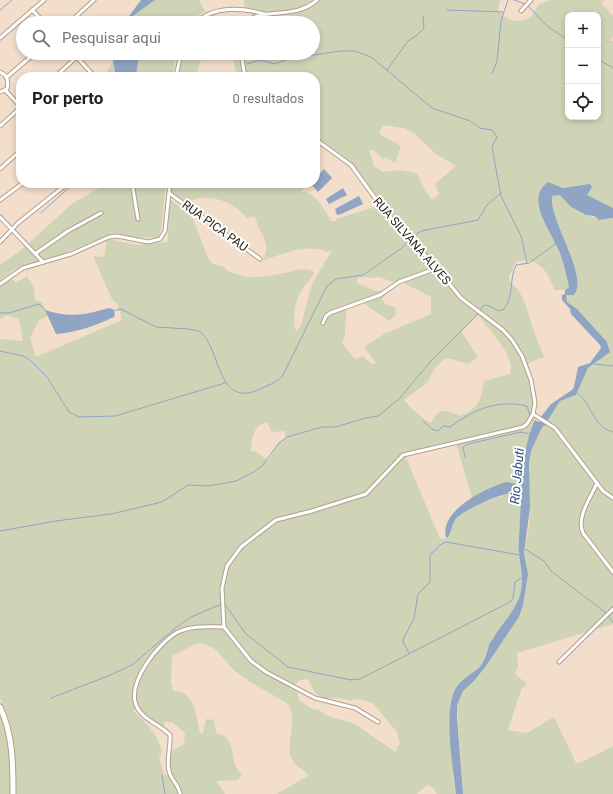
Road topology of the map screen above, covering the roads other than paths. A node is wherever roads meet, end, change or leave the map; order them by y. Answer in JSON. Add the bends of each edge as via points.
{"nodes":[{"id":1,"x":44,"y":0,"type":"edge"},
{"id":2,"x":94,"y":0,"type":"edge"},
{"id":3,"x":317,"y":0,"type":"edge"},
{"id":4,"x":531,"y":0,"type":"edge"},
{"id":5,"x":32,"y":10,"type":"junction"},
{"id":6,"x":521,"y":11,"type":"dead end"},
{"id":7,"x":266,"y":14,"type":"junction"},
{"id":8,"x":25,"y":16,"type":"edge"},
{"id":9,"x":38,"y":16,"type":"edge"},
{"id":10,"x":77,"y":16,"type":"edge"},
{"id":11,"x":205,"y":16,"type":"edge"},
{"id":12,"x":260,"y":16,"type":"edge"},
{"id":13,"x":16,"y":24,"type":"edge"},
{"id":14,"x":0,"y":38,"type":"edge"},
{"id":15,"x":27,"y":60,"type":"edge"},
{"id":16,"x":74,"y":60,"type":"edge"},
{"id":17,"x":80,"y":60,"type":"edge"},
{"id":18,"x":180,"y":60,"type":"edge"},
{"id":19,"x":242,"y":60,"type":"edge"},
{"id":20,"x":0,"y":72,"type":"edge"},
{"id":21,"x":60,"y":72,"type":"edge"},
{"id":22,"x":90,"y":72,"type":"edge"},
{"id":23,"x":177,"y":72,"type":"edge"},
{"id":24,"x":243,"y":72,"type":"edge"},
{"id":25,"x":7,"y":77,"type":"junction"},
{"id":26,"x":5,"y":90,"type":"junction"},
{"id":27,"x":0,"y":92,"type":"edge"},
{"id":28,"x":16,"y":102,"type":"edge"},
{"id":29,"x":16,"y":112,"type":"edge"},
{"id":30,"x":0,"y":126,"type":"edge"},
{"id":31,"x":320,"y":143,"type":"edge"},
{"id":32,"x":16,"y":155,"type":"edge"},
{"id":33,"x":0,"y":169,"type":"edge"},
{"id":34,"x":16,"y":188,"type":"edge"},
{"id":35,"x":62,"y":188,"type":"edge"},
{"id":36,"x":133,"y":188,"type":"edge"},
{"id":37,"x":170,"y":188,"type":"edge"},
{"id":38,"x":169,"y":193,"type":"junction"},
{"id":39,"x":0,"y":200,"type":"edge"},
{"id":40,"x":101,"y":213,"type":"dead end"},
{"id":41,"x":0,"y":217,"type":"edge"},
{"id":42,"x":138,"y":219,"type":"dead end"},
{"id":43,"x":12,"y":229,"type":"junction"},
{"id":44,"x":0,"y":242,"type":"edge"},
{"id":45,"x":36,"y":253,"type":"junction"},
{"id":46,"x":260,"y":259,"type":"dead end"},
{"id":47,"x":43,"y":262,"type":"junction"},
{"id":48,"x":437,"y":268,"type":"junction"},
{"id":49,"x":0,"y":284,"type":"edge"},
{"id":50,"x":323,"y":323,"type":"dead end"},
{"id":51,"x":533,"y":414,"type":"junction"},
{"id":52,"x":597,"y":483,"type":"junction"},
{"id":53,"x":613,"y":498,"type":"edge"},
{"id":54,"x":613,"y":572,"type":"edge"},
{"id":55,"x":613,"y":609,"type":"edge"},
{"id":56,"x":224,"y":627,"type":"junction"},
{"id":57,"x":559,"y":662,"type":"dead end"},
{"id":58,"x":0,"y":707,"type":"edge"},
{"id":59,"x":378,"y":722,"type":"dead end"},
{"id":60,"x":13,"y":794,"type":"edge"},
{"id":61,"x":180,"y":794,"type":"edge"}],
"edges":[{"from":1,"to":5,"type":"street"},
{"from":2,"to":10,"type":"street"},
{"from":3,"to":7,"type":"street","via":[[301,11]]},
{"from":4,"to":6,"type":"street"},
{"from":5,"to":8,"type":"street"},
{"from":5,"to":9,"type":"street"},
{"from":7,"to":11,"type":"street","via":[[231,9]]},
{"from":7,"to":12,"type":"street"},
{"from":13,"to":14,"type":"street"},
{"from":15,"to":25,"type":"street"},
{"from":16,"to":21,"type":"street"},
{"from":17,"to":22,"type":"street"},
{"from":18,"to":23,"type":"street"},
{"from":19,"to":24,"type":"street"},
{"from":20,"to":25,"type":"street"},
{"from":25,"to":26,"type":"street","via":[[8,86]]},
{"from":26,"to":27,"type":"street"},
{"from":26,"to":28,"type":"street"},
{"from":29,"to":30,"type":"street"},
{"from":31,"to":48,"type":"street","name":"RUA SILVANA ALVES","via":[[351,165],[383,209]]},
{"from":32,"to":33,"type":"street"},
{"from":34,"to":39,"type":"street"},
{"from":35,"to":43,"type":"street"},
{"from":36,"to":42,"type":"street"},
{"from":37,"to":38,"type":"street"},
{"from":38,"to":46,"type":"street","name":"RUA PICA PAU"},
{"from":38,"to":47,"type":"street","via":[[165,231],[160,239],[144,242],[113,236],[71,254]]},
{"from":40,"to":45,"type":"street"},
{"from":41,"to":43,"type":"street"},
{"from":43,"to":44,"type":"street"},
{"from":43,"to":45,"type":"street"},
{"from":45,"to":47,"type":"street"},
{"from":47,"to":49,"type":"street","via":[[23,268]]},
{"from":48,"to":50,"type":"street","via":[[399,282],[380,295],[330,313]]},
{"from":48,"to":51,"type":"street","name":"RUA SILVANA ALVES","via":[[461,298],[503,330],[522,356],[532,385],[535,405]]},
{"from":51,"to":52,"type":"street","via":[[555,428]]},
{"from":51,"to":56,"type":"street","via":[[523,427],[405,454],[397,459],[363,496],[276,520],[241,546],[227,566],[222,588]]},
{"from":52,"to":53,"type":"street"},
{"from":52,"to":54,"type":"street","via":[[583,513],[582,529]]},
{"from":55,"to":57,"type":"street"},
{"from":56,"to":59,"type":"street","via":[[246,655],[266,672],[316,698],[356,708]]},
{"from":56,"to":61,"type":"street","via":[[195,627],[176,633],[152,657],[136,685],[135,701],[139,711],[170,735],[168,768]]},
{"from":58,"to":60,"type":"main road","via":[[11,744]]}]}
